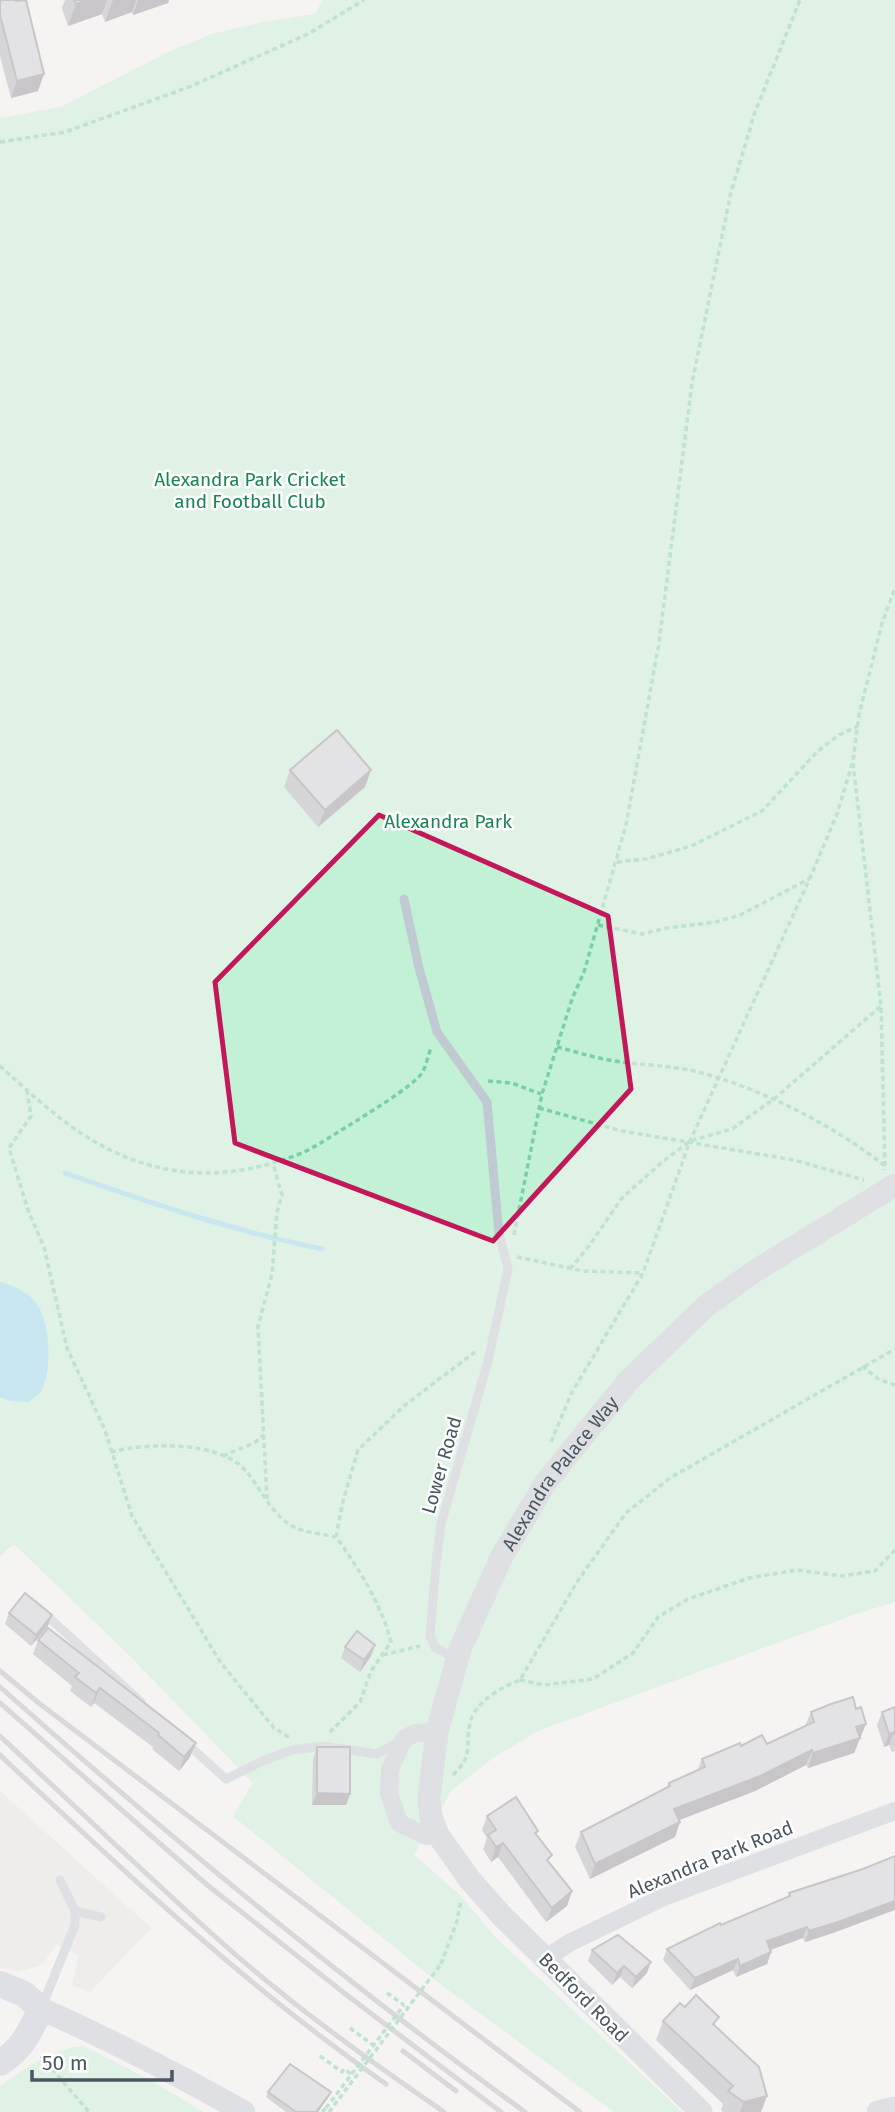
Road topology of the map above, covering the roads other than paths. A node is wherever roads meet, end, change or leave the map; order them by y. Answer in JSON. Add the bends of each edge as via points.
{"nodes":[{"id":1,"x":404,"y":899,"type":"dead end"},
{"id":2,"x":885,"y":1181,"type":"edge"},
{"id":3,"x":32,"y":1601,"type":"edge"},
{"id":4,"x":457,"y":1660,"type":"junction"},
{"id":5,"x":150,"y":1710,"type":"edge"},
{"id":6,"x":437,"y":1731,"type":"junction"},
{"id":7,"x":178,"y":1736,"type":"edge"},
{"id":8,"x":404,"y":1739,"type":"junction"},
{"id":9,"x":895,"y":1811,"type":"edge"},
{"id":10,"x":438,"y":1835,"type":"junction"},
{"id":11,"x":60,"y":1880,"type":"dead end"},
{"id":12,"x":466,"y":1887,"type":"joint"},
{"id":13,"x":75,"y":1911,"type":"junction"},
{"id":14,"x":101,"y":1917,"type":"dead end"},
{"id":15,"x":545,"y":1959,"type":"junction"},
{"id":16,"x":0,"y":1984,"type":"edge"},
{"id":17,"x":41,"y":2009,"type":"junction"},
{"id":18,"x":0,"y":2063,"type":"edge"},
{"id":19,"x":895,"y":2108,"type":"edge"},
{"id":20,"x":244,"y":2112,"type":"edge"},
{"id":21,"x":701,"y":2112,"type":"edge"},
{"id":22,"x":878,"y":2112,"type":"edge"}],
"edges":[{"from":1,"to":4,"type":"lane","name":"Lower Road","via":[[437,1032],[487,1102],[499,1234],[508,1269],[491,1349],[441,1524],[430,1636],[435,1647]]},
{"from":2,"to":4,"type":"street","name":"Alexandra Palace Way","via":[[706,1306],[629,1380],[546,1482],[525,1515]]},
{"from":3,"to":5,"type":"lane"},
{"from":4,"to":6,"type":"street","name":"Alexandra Palace Way"},
{"from":6,"to":8,"type":"street"},
{"from":6,"to":10,"type":"street","name":"Alexandra Palace Way","via":[[429,1798]]},
{"from":7,"to":8,"type":"lane","via":[[226,1779],[292,1750],[323,1746],[377,1754]]},
{"from":8,"to":10,"type":"street","via":[[390,1769],[389,1793],[399,1823],[426,1836]]},
{"from":9,"to":15,"type":"street","name":"Alexandra Park Road","via":[[666,1896]]},
{"from":10,"to":12,"type":"street","name":"Alexandra Palace Way"},
{"from":11,"to":13,"type":"lane"},
{"from":12,"to":15,"type":"street","name":"Bedford Road"},
{"from":13,"to":14,"type":"lane"},
{"from":13,"to":17,"type":"lane","via":[[72,1934]]},
{"from":15,"to":21,"type":"street","name":"Bedford Road"},
{"from":16,"to":17,"type":"main road","via":[[24,1994]]},
{"from":17,"to":18,"type":"main road","via":[[24,2042]]},
{"from":17,"to":20,"type":"street"},
{"from":19,"to":22,"type":"street"}]}
